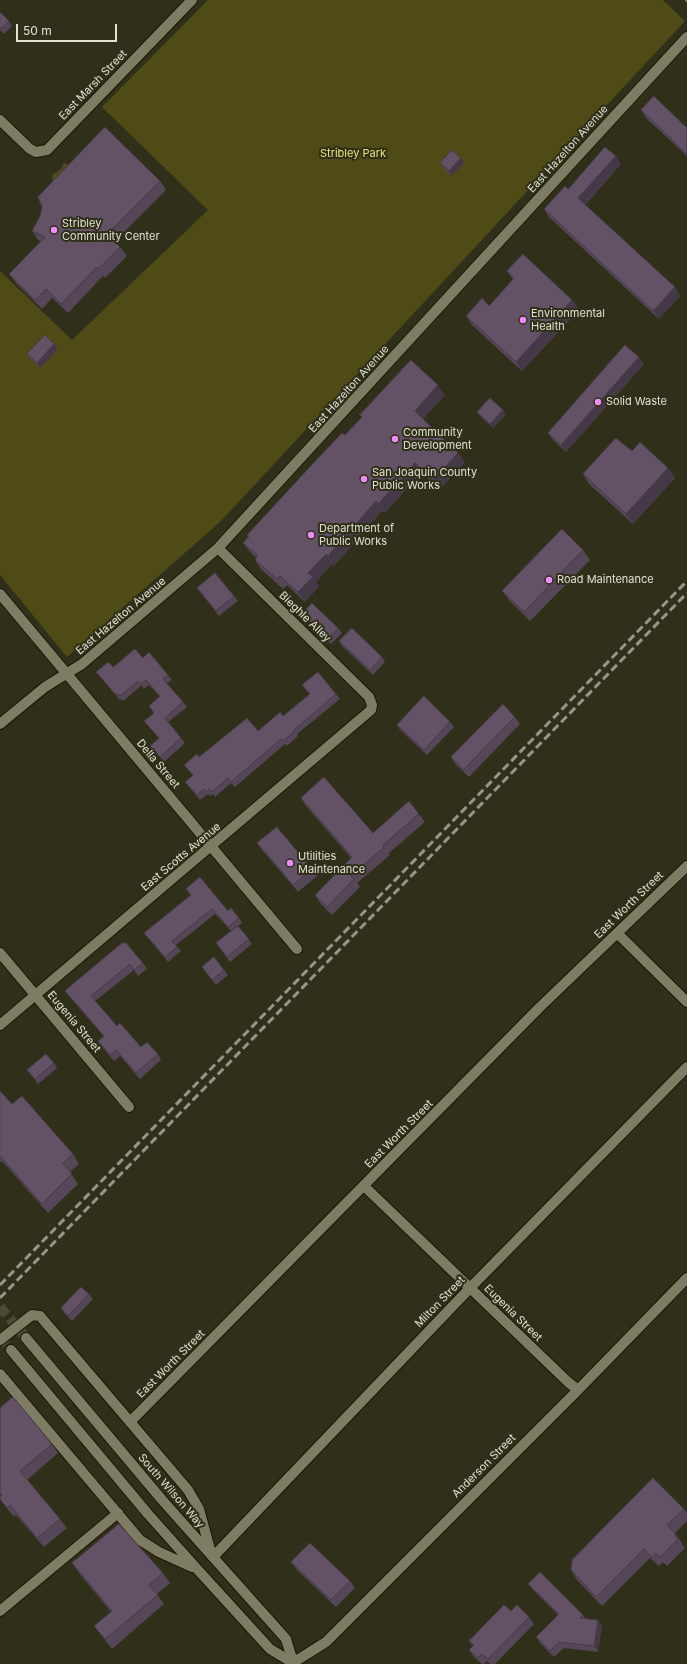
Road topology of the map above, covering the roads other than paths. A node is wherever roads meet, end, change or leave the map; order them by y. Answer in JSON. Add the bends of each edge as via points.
{"nodes":[{"id":1,"x":192,"y":0,"type":"edge"},
{"id":2,"x":687,"y":37,"type":"edge"},
{"id":3,"x":0,"y":120,"type":"edge"},
{"id":4,"x":218,"y":548,"type":"junction"},
{"id":5,"x":0,"y":594,"type":"edge"},
{"id":6,"x":66,"y":674,"type":"junction"},
{"id":7,"x":372,"y":705,"type":"joint"},
{"id":8,"x":0,"y":724,"type":"edge"},
{"id":9,"x":212,"y":847,"type":"junction"},
{"id":10,"x":687,"y":866,"type":"edge"},
{"id":11,"x":617,"y":933,"type":"junction"},
{"id":12,"x":297,"y":948,"type":"dead end"},
{"id":13,"x":0,"y":953,"type":"edge"},
{"id":14,"x":35,"y":995,"type":"junction"},
{"id":15,"x":687,"y":1002,"type":"edge"},
{"id":16,"x":0,"y":1025,"type":"edge"},
{"id":17,"x":687,"y":1067,"type":"edge"},
{"id":18,"x":129,"y":1107,"type":"dead end"},
{"id":19,"x":364,"y":1186,"type":"junction"},
{"id":20,"x":687,"y":1278,"type":"edge"},
{"id":21,"x":470,"y":1288,"type":"junction"},
{"id":22,"x":26,"y":1338,"type":"tunnel mouth"},
{"id":23,"x":0,"y":1340,"type":"edge"},
{"id":24,"x":11,"y":1350,"type":"tunnel mouth"},
{"id":25,"x":0,"y":1374,"type":"edge"},
{"id":26,"x":578,"y":1390,"type":"junction"},
{"id":27,"x":130,"y":1422,"type":"junction"},
{"id":28,"x":118,"y":1513,"type":"junction"},
{"id":29,"x":213,"y":1557,"type":"junction"},
{"id":30,"x":198,"y":1570,"type":"junction"},
{"id":31,"x":0,"y":1611,"type":"edge"},
{"id":32,"x":293,"y":1663,"type":"edge"}],
"edges":[{"from":1,"to":3,"type":"street","name":"East Marsh Street","via":[[43,152],[30,149]]},
{"from":2,"to":4,"type":"street","name":"East Hazelton Avenue"},
{"from":4,"to":6,"type":"street","name":"East Hazelton Avenue","via":[[82,664]]},
{"from":4,"to":7,"type":"street","name":"Bieghle Alley","via":[[369,697]]},
{"from":5,"to":6,"type":"street","name":"Della Street"},
{"from":6,"to":8,"type":"street","name":"East Hazelton Avenue","via":[[45,687]]},
{"from":6,"to":9,"type":"street","name":"Della Street"},
{"from":7,"to":9,"type":"street","name":"East Scotts Avenue","via":[[368,714]]},
{"from":9,"to":12,"type":"street","name":"Della Street"},
{"from":9,"to":14,"type":"street","name":"East Scotts Avenue"},
{"from":10,"to":11,"type":"street","name":"East Worth Street"},
{"from":11,"to":15,"type":"street"},
{"from":11,"to":19,"type":"street","name":"East Worth Street"},
{"from":13,"to":14,"type":"street","name":"Eugenia Street"},
{"from":14,"to":16,"type":"street","name":"East Scotts Avenue"},
{"from":14,"to":18,"type":"street","name":"Eugenia Street"},
{"from":17,"to":21,"type":"street","name":"Milton Street"},
{"from":19,"to":21,"type":"street","name":"Eugenia Street"},
{"from":19,"to":27,"type":"street","name":"East Worth Street"},
{"from":20,"to":26,"type":"street","name":"Anderson Street"},
{"from":21,"to":26,"type":"street","name":"Eugenia Street"},
{"from":21,"to":29,"type":"street","name":"Milton Street"},
{"from":22,"to":29,"type":"street","name":"South Wilson Way"},
{"from":23,"to":27,"type":"street","via":[[32,1315],[40,1316]]},
{"from":24,"to":30,"type":"street"},
{"from":25,"to":28,"type":"street"},
{"from":26,"to":32,"type":"street","name":"Anderson Street","via":[[326,1642]]},
{"from":27,"to":29,"type":"street","via":[[188,1490],[199,1509]]},
{"from":28,"to":30,"type":"street","via":[[145,1544]]},
{"from":28,"to":31,"type":"street"},
{"from":29,"to":32,"type":"street","name":"South Wilson Way","via":[[286,1639]]},
{"from":30,"to":32,"type":"street","via":[[270,1649]]}]}
